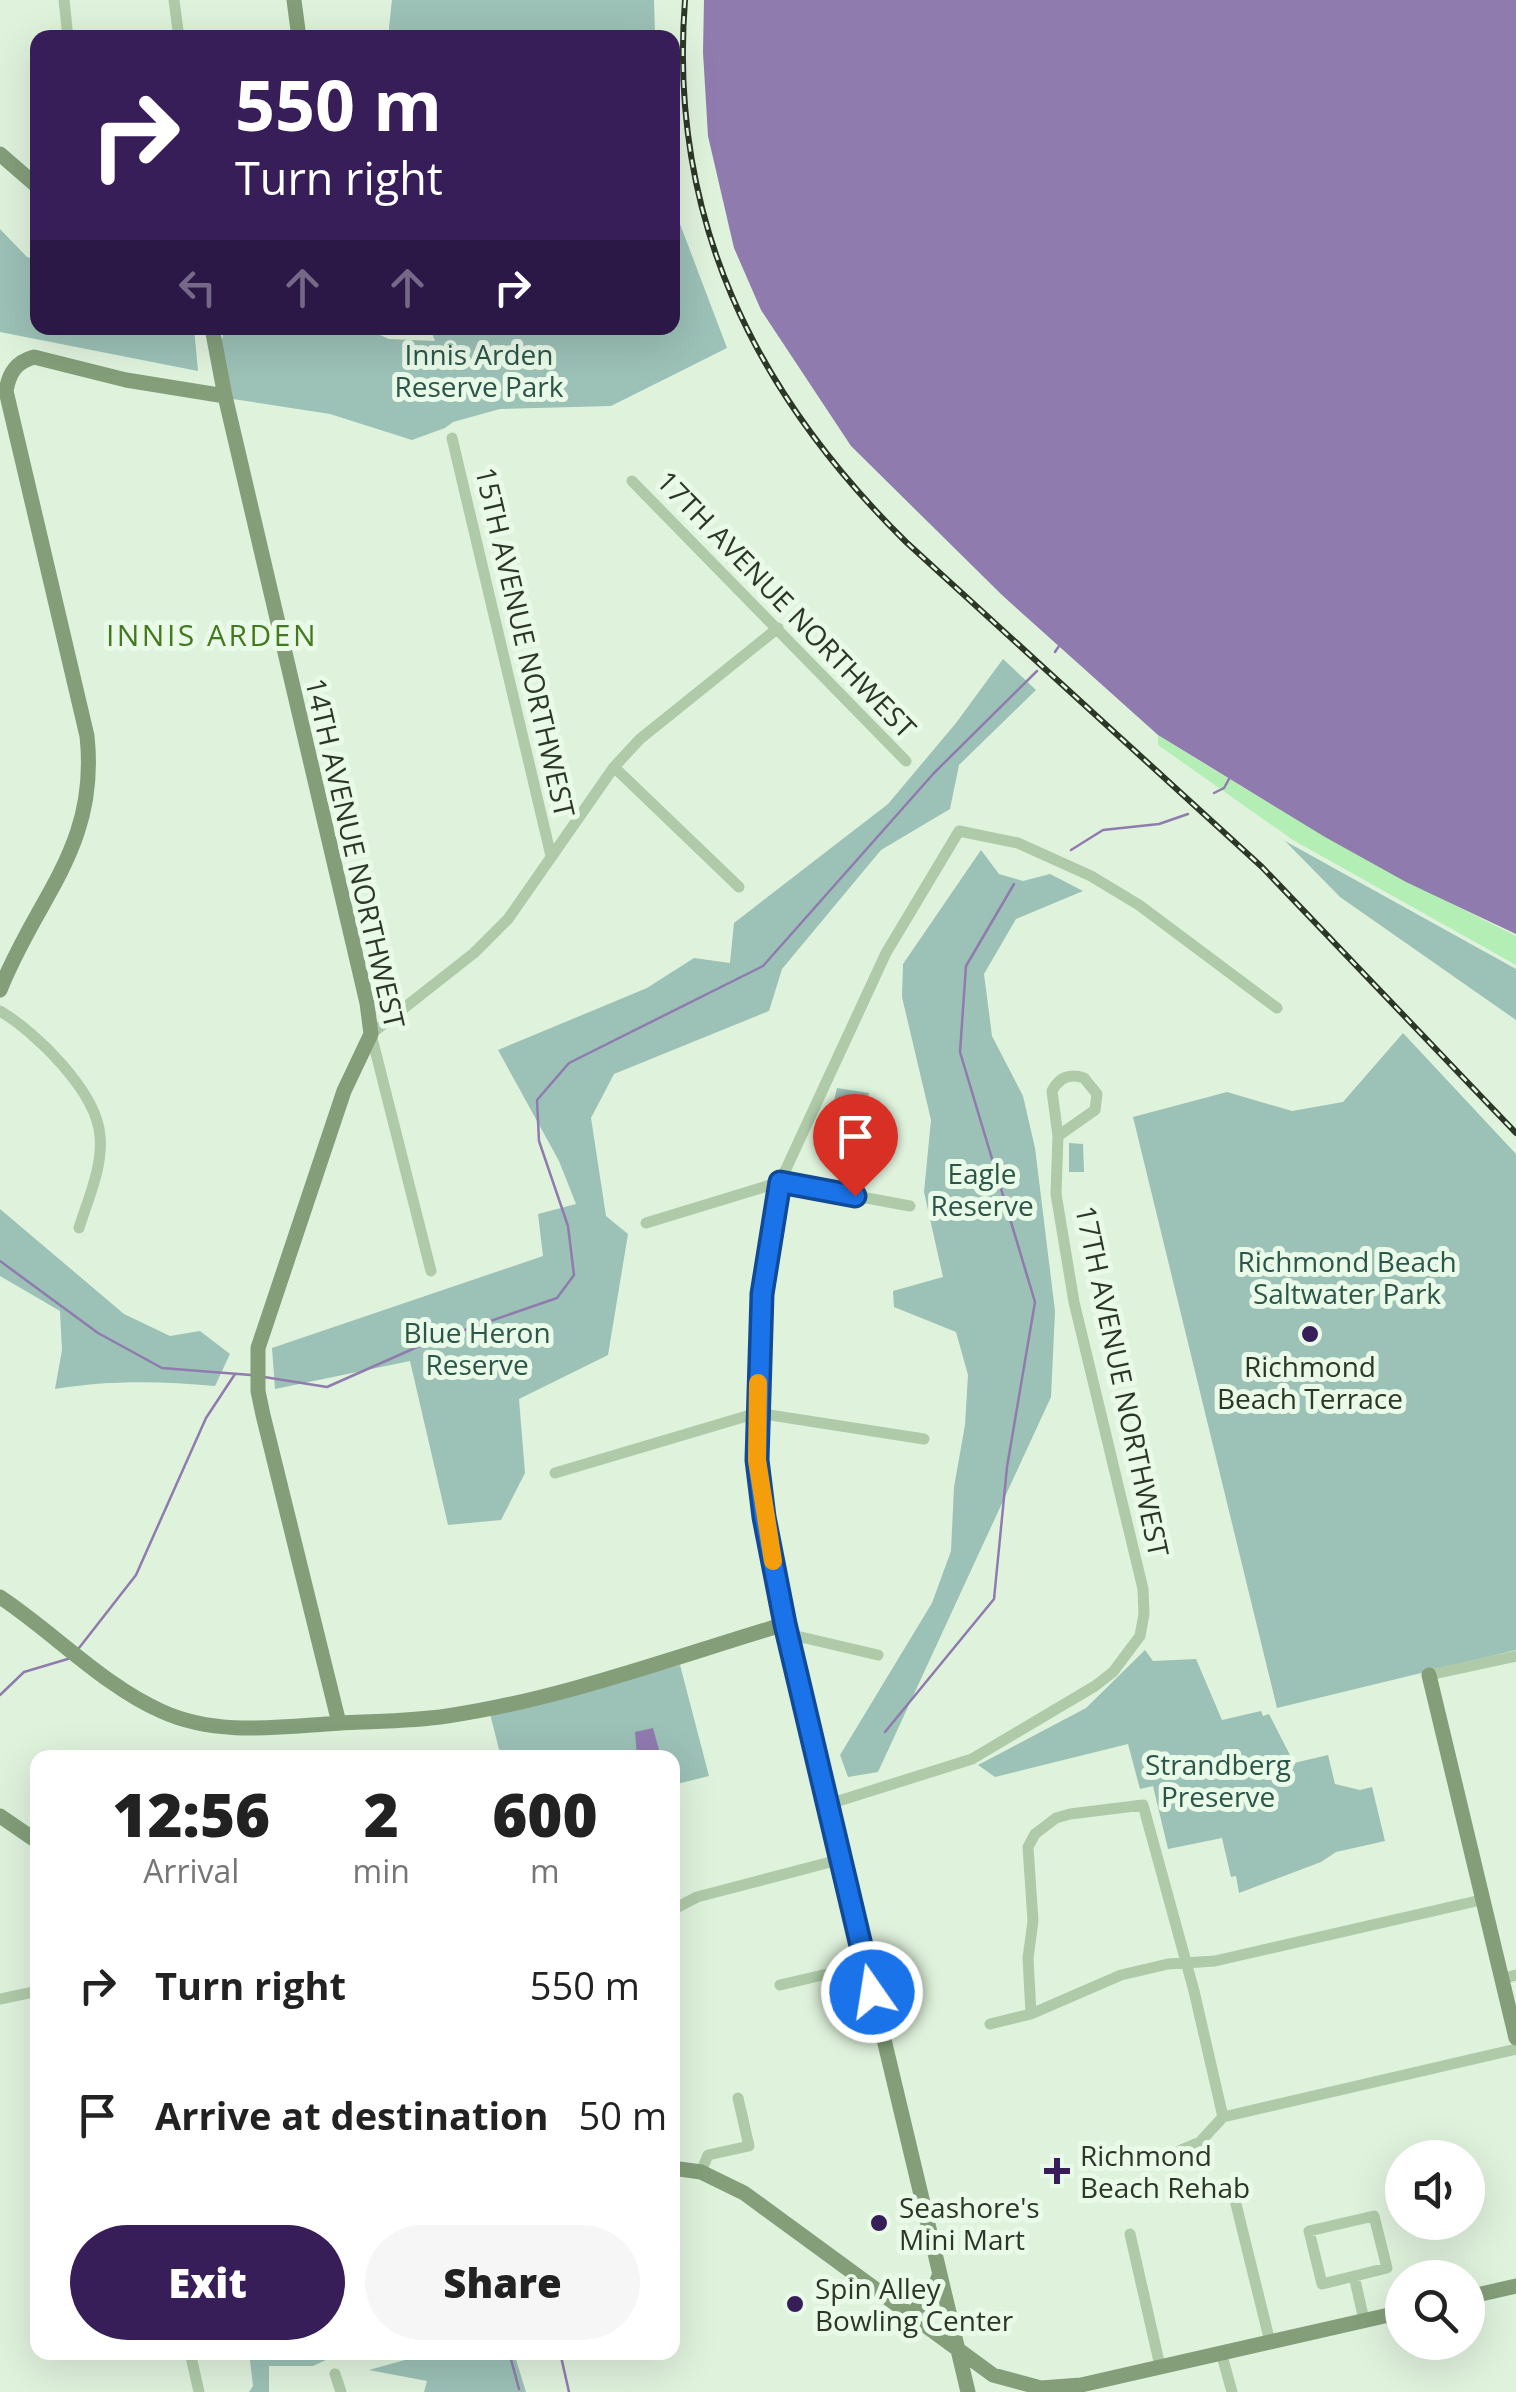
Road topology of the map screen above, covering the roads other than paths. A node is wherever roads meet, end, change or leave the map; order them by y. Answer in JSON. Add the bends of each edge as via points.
{"nodes":[{"id":1,"x":64,"y":0,"type":"edge"},
{"id":2,"x":174,"y":0,"type":"edge"},
{"id":3,"x":294,"y":0,"type":"edge"},
{"id":4,"x":67,"y":30,"type":"edge"},
{"id":5,"x":179,"y":30,"type":"edge"},
{"id":6,"x":298,"y":30,"type":"edge"},
{"id":7,"x":0,"y":154,"type":"edge"},
{"id":8,"x":30,"y":180,"type":"edge"},
{"id":9,"x":213,"y":335,"type":"edge"},
{"id":10,"x":225,"y":396,"type":"junction"},
{"id":11,"x":452,"y":438,"type":"dead end"},
{"id":12,"x":632,"y":481,"type":"dead end"},
{"id":13,"x":778,"y":628,"type":"junction"},
{"id":14,"x":906,"y":762,"type":"dead end"},
{"id":15,"x":614,"y":766,"type":"junction"},
{"id":16,"x":552,"y":856,"type":"junction"},
{"id":17,"x":739,"y":886,"type":"dead end"},
{"id":18,"x":0,"y":990,"type":"edge"},
{"id":19,"x":1277,"y":1008,"type":"dead end"},
{"id":20,"x":0,"y":1011,"type":"edge"},
{"id":21,"x":372,"y":1034,"type":"junction"},
{"id":22,"x":1058,"y":1136,"type":"junction"},
{"id":23,"x":780,"y":1182,"type":"junction"},
{"id":24,"x":910,"y":1206,"type":"dead end"},
{"id":25,"x":646,"y":1223,"type":"dead end"},
{"id":26,"x":79,"y":1228,"type":"dead end"},
{"id":27,"x":430,"y":1271,"type":"dead end"},
{"id":28,"x":757,"y":1412,"type":"junction"},
{"id":29,"x":924,"y":1439,"type":"dead end"},
{"id":30,"x":555,"y":1473,"type":"dead end"},
{"id":31,"x":0,"y":1597,"type":"edge"},
{"id":32,"x":786,"y":1629,"type":"junction"},
{"id":33,"x":878,"y":1655,"type":"dead end"},
{"id":34,"x":1516,"y":1656,"type":"edge"},
{"id":35,"x":1429,"y":1675,"type":"joint"},
{"id":36,"x":339,"y":1723,"type":"junction"},
{"id":37,"x":829,"y":1804,"type":"junction"},
{"id":38,"x":0,"y":1816,"type":"edge"},
{"id":39,"x":30,"y":1837,"type":"edge"},
{"id":40,"x":842,"y":1859,"type":"junction"},
{"id":41,"x":1481,"y":1900,"type":"junction"},
{"id":42,"x":680,"y":1906,"type":"edge"},
{"id":43,"x":866,"y":1965,"type":"junction"},
{"id":44,"x":1187,"y":1965,"type":"junction"},
{"id":45,"x":1508,"y":1977,"type":"edge"},
{"id":46,"x":780,"y":1986,"type":"dead end"},
{"id":47,"x":30,"y":1993,"type":"edge"},
{"id":48,"x":0,"y":1999,"type":"edge"},
{"id":49,"x":1031,"y":2014,"type":"junction"},
{"id":50,"x":990,"y":2024,"type":"dead end"},
{"id":51,"x":1516,"y":2038,"type":"edge"},
{"id":52,"x":1516,"y":2048,"type":"edge"},
{"id":53,"x":738,"y":2098,"type":"dead end"},
{"id":54,"x":1223,"y":2116,"type":"junction"},
{"id":55,"x":1181,"y":2150,"type":"dead end"},
{"id":56,"x":680,"y":2169,"type":"edge"},
{"id":57,"x":702,"y":2172,"type":"junction"},
{"id":58,"x":1235,"y":2200,"type":"dead end"},
{"id":59,"x":1130,"y":2234,"type":"dead end"},
{"id":60,"x":939,"y":2276,"type":"junction"},
{"id":61,"x":1354,"y":2276,"type":"junction"},
{"id":62,"x":1516,"y":2286,"type":"edge"},
{"id":63,"x":1485,"y":2293,"type":"edge"},
{"id":64,"x":909,"y":2316,"type":"junction"},
{"id":65,"x":1385,"y":2316,"type":"edge"},
{"id":66,"x":1364,"y":2320,"type":"junction"},
{"id":67,"x":1270,"y":2342,"type":"junction"},
{"id":68,"x":957,"y":2351,"type":"junction"},
{"id":69,"x":1222,"y":2352,"type":"junction"},
{"id":70,"x":192,"y":2360,"type":"edge"},
{"id":71,"x":1160,"y":2366,"type":"junction"},
{"id":72,"x":336,"y":2374,"type":"dead end"},
{"id":73,"x":993,"y":2375,"type":"junction"},
{"id":74,"x":199,"y":2392,"type":"edge"},
{"id":75,"x":340,"y":2392,"type":"edge"},
{"id":76,"x":968,"y":2392,"type":"edge"},
{"id":77,"x":978,"y":2392,"type":"edge"},
{"id":78,"x":1232,"y":2392,"type":"edge"}],
"edges":[{"from":1,"to":4,"type":"street"},
{"from":2,"to":5,"type":"street"},
{"from":3,"to":6,"type":"street"},
{"from":7,"to":8,"type":"street"},
{"from":9,"to":10,"type":"street","name":"14TH AVENUE NORTHWEST"},
{"from":10,"to":18,"type":"street","via":[[34,356],[14,368],[6,391],[90,766],[74,844]]},
{"from":10,"to":21,"type":"street","name":"14TH AVENUE NORTHWEST"},
{"from":11,"to":16,"type":"street","name":"15TH AVENUE NORTHWEST"},
{"from":12,"to":13,"type":"street","name":"17TH AVENUE NORTHWEST"},
{"from":13,"to":14,"type":"street","name":"17TH AVENUE NORTHWEST"},
{"from":13,"to":15,"type":"street"},
{"from":15,"to":16,"type":"street"},
{"from":15,"to":17,"type":"street","name":"15TH AVENUE NORTHWEST"},
{"from":16,"to":21,"type":"street","via":[[486,941]]},
{"from":19,"to":23,"type":"street","via":[[1091,876],[1018,844],[959,831],[886,953]]},
{"from":20,"to":26,"type":"street","via":[[56,1060],[94,1113],[98,1164]]},
{"from":21,"to":27,"type":"street","name":"14TH AVENUE NORTHWEST"},
{"from":21,"to":36,"type":"street","via":[[338,1108],[264,1328],[257,1369]]},
{"from":22,"to":22,"type":"street","name":"17TH AVENUE NORTHWEST","via":[[1097,1105],[1095,1089],[1084,1078],[1068,1076],[1052,1091]]},
{"from":22,"to":37,"type":"street","name":"17TH AVENUE NORTHWEST","via":[[1056,1194],[1074,1302],[1143,1589],[1140,1636],[1113,1672],[1003,1743],[941,1772]]},
{"from":23,"to":24,"type":"street"},
{"from":23,"to":25,"type":"street"},
{"from":23,"to":28,"type":"street","via":[[762,1294]]},
{"from":28,"to":29,"type":"street"},
{"from":28,"to":30,"type":"street"},
{"from":28,"to":32,"type":"street","via":[[764,1517]]},
{"from":31,"to":36,"type":"street","via":[[133,1696],[182,1720],[236,1728]]},
{"from":32,"to":33,"type":"street"},
{"from":32,"to":36,"type":"street","via":[[483,1709]]},
{"from":32,"to":37,"type":"street"},
{"from":34,"to":35,"type":"street"},
{"from":35,"to":41,"type":"street"},
{"from":37,"to":40,"type":"street"},
{"from":38,"to":39,"type":"street"},
{"from":40,"to":42,"type":"street"},
{"from":40,"to":43,"type":"street"},
{"from":41,"to":44,"type":"street"},
{"from":41,"to":45,"type":"street"},
{"from":43,"to":46,"type":"street"},
{"from":43,"to":60,"type":"street"},
{"from":44,"to":49,"type":"street","via":[[1120,1975]]},
{"from":44,"to":49,"type":"street","via":[[1143,1805],[1056,1818],[1028,1847]]},
{"from":44,"to":54,"type":"street"},
{"from":45,"to":51,"type":"street"},
{"from":47,"to":48,"type":"street"},
{"from":49,"to":50,"type":"street"},
{"from":52,"to":54,"type":"street"},
{"from":53,"to":57,"type":"street","via":[[749,2146],[708,2155]]},
{"from":54,"to":55,"type":"street","via":[[1200,2142]]},
{"from":56,"to":57,"type":"street"},
{"from":57,"to":64,"type":"street","via":[[744,2193]]},
{"from":58,"to":67,"type":"street"},
{"from":59,"to":71,"type":"street"},
{"from":60,"to":64,"type":"street","via":[[932,2294]]},
{"from":60,"to":68,"type":"street"},
{"from":61,"to":61,"type":"street","via":[[1386,2268],[1374,2216],[1309,2231],[1322,2284]]},
{"from":61,"to":66,"type":"street"},
{"from":62,"to":63,"type":"street"},
{"from":64,"to":68,"type":"street"},
{"from":65,"to":66,"type":"street"},
{"from":66,"to":67,"type":"street"},
{"from":67,"to":69,"type":"street"},
{"from":68,"to":73,"type":"street"},
{"from":68,"to":76,"type":"street"},
{"from":69,"to":71,"type":"street"},
{"from":69,"to":78,"type":"street"},
{"from":70,"to":74,"type":"street"},
{"from":71,"to":73,"type":"street","via":[[1040,2388]]},
{"from":72,"to":75,"type":"street"},
{"from":73,"to":77,"type":"street"}]}
